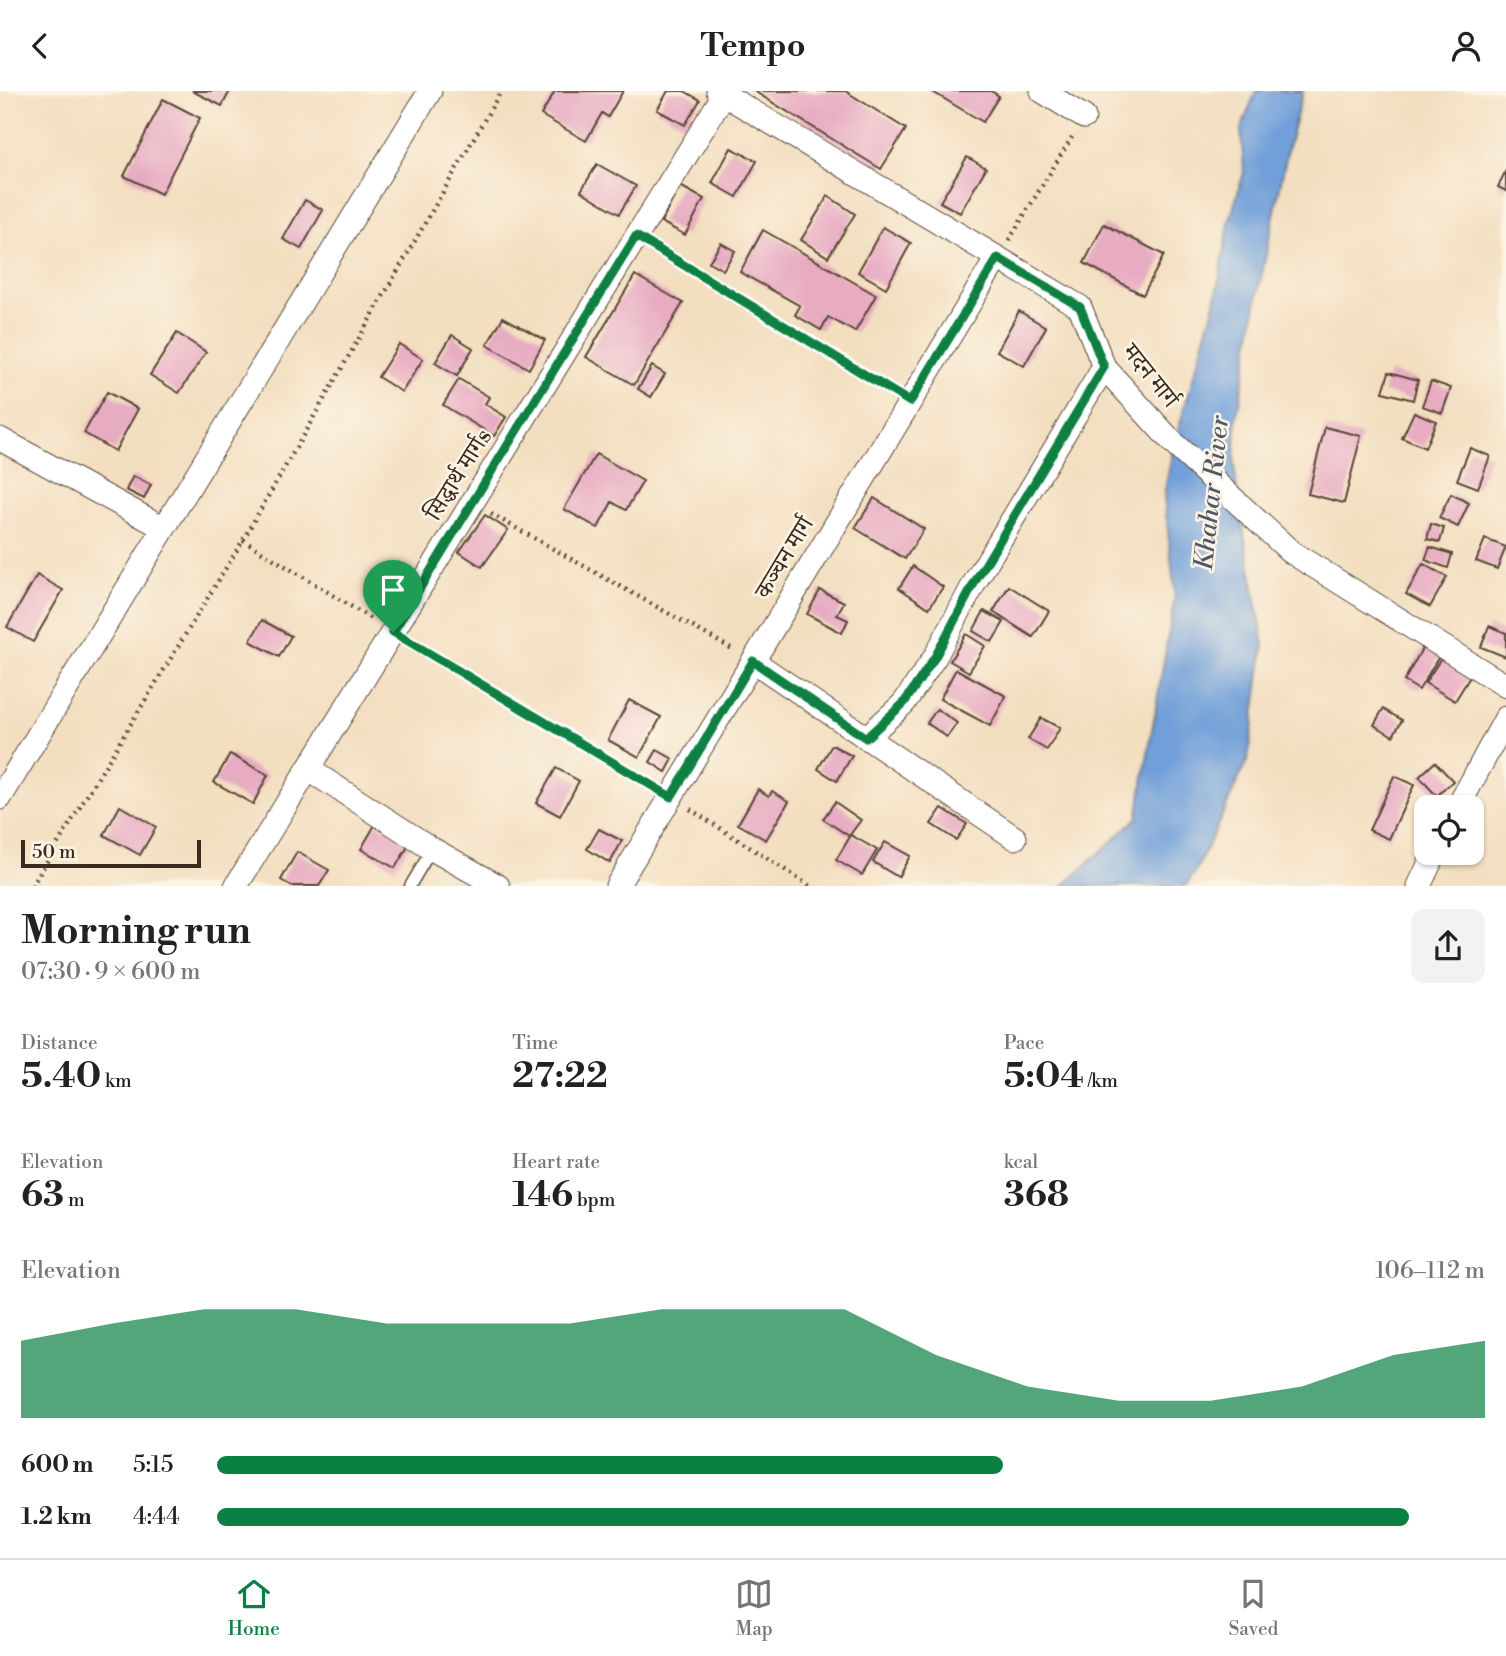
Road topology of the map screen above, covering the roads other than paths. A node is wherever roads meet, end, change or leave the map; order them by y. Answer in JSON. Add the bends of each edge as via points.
{"nodes":[{"id":1,"x":430,"y":91,"type":"edge"},
{"id":2,"x":1042,"y":91,"type":"edge"},
{"id":3,"x":722,"y":92,"type":"edge"},
{"id":4,"x":1084,"y":117,"type":"road end"},
{"id":5,"x":998,"y":258,"type":"junction"},
{"id":6,"x":1104,"y":367,"type":"junction"},
{"id":7,"x":0,"y":439,"type":"edge"},
{"id":8,"x":164,"y":528,"type":"junction"},
{"id":9,"x":753,"y":661,"type":"junction"},
{"id":10,"x":1506,"y":686,"type":"edge"},
{"id":11,"x":1506,"y":718,"type":"edge"},
{"id":12,"x":866,"y":738,"type":"junction"},
{"id":13,"x":308,"y":769,"type":"junction"},
{"id":14,"x":1464,"y":795,"type":"edge"},
{"id":15,"x":0,"y":798,"type":"edge"},
{"id":16,"x":1015,"y":838,"type":"dead end"},
{"id":17,"x":432,"y":849,"type":"junction"},
{"id":18,"x":1429,"y":865,"type":"edge"},
{"id":19,"x":236,"y":886,"type":"edge"},
{"id":20,"x":410,"y":886,"type":"edge"},
{"id":21,"x":498,"y":886,"type":"edge"},
{"id":22,"x":617,"y":886,"type":"edge"},
{"id":23,"x":1419,"y":886,"type":"edge"}],
"edges":[{"from":1,"to":8,"type":"street"},
{"from":2,"to":4,"type":"street"},
{"from":3,"to":5,"type":"street","name":"मदन मार्ग"},
{"from":3,"to":13,"type":"street","name":"सिद्धार्थ मार्गs"},
{"from":5,"to":6,"type":"street","name":"मदन मार्ग","via":[[1080,307]]},
{"from":5,"to":9,"type":"street","name":"कञ्चन मार्ग"},
{"from":6,"to":10,"type":"street","name":"मदन मार्ग","via":[[1174,444],[1291,552]]},
{"from":6,"to":12,"type":"street","via":[[935,657],[904,703]]},
{"from":7,"to":8,"type":"street"},
{"from":8,"to":15,"type":"street"},
{"from":9,"to":12,"type":"street"},
{"from":9,"to":22,"type":"street","name":"कञ्चन मार्ग"},
{"from":11,"to":14,"type":"street"},
{"from":12,"to":16,"type":"street"},
{"from":13,"to":17,"type":"street"},
{"from":13,"to":19,"type":"street","name":"सिद्धार्थ मार्गs"},
{"from":17,"to":20,"type":"lane"},
{"from":17,"to":21,"type":"street"},
{"from":18,"to":23,"type":"street"}]}
